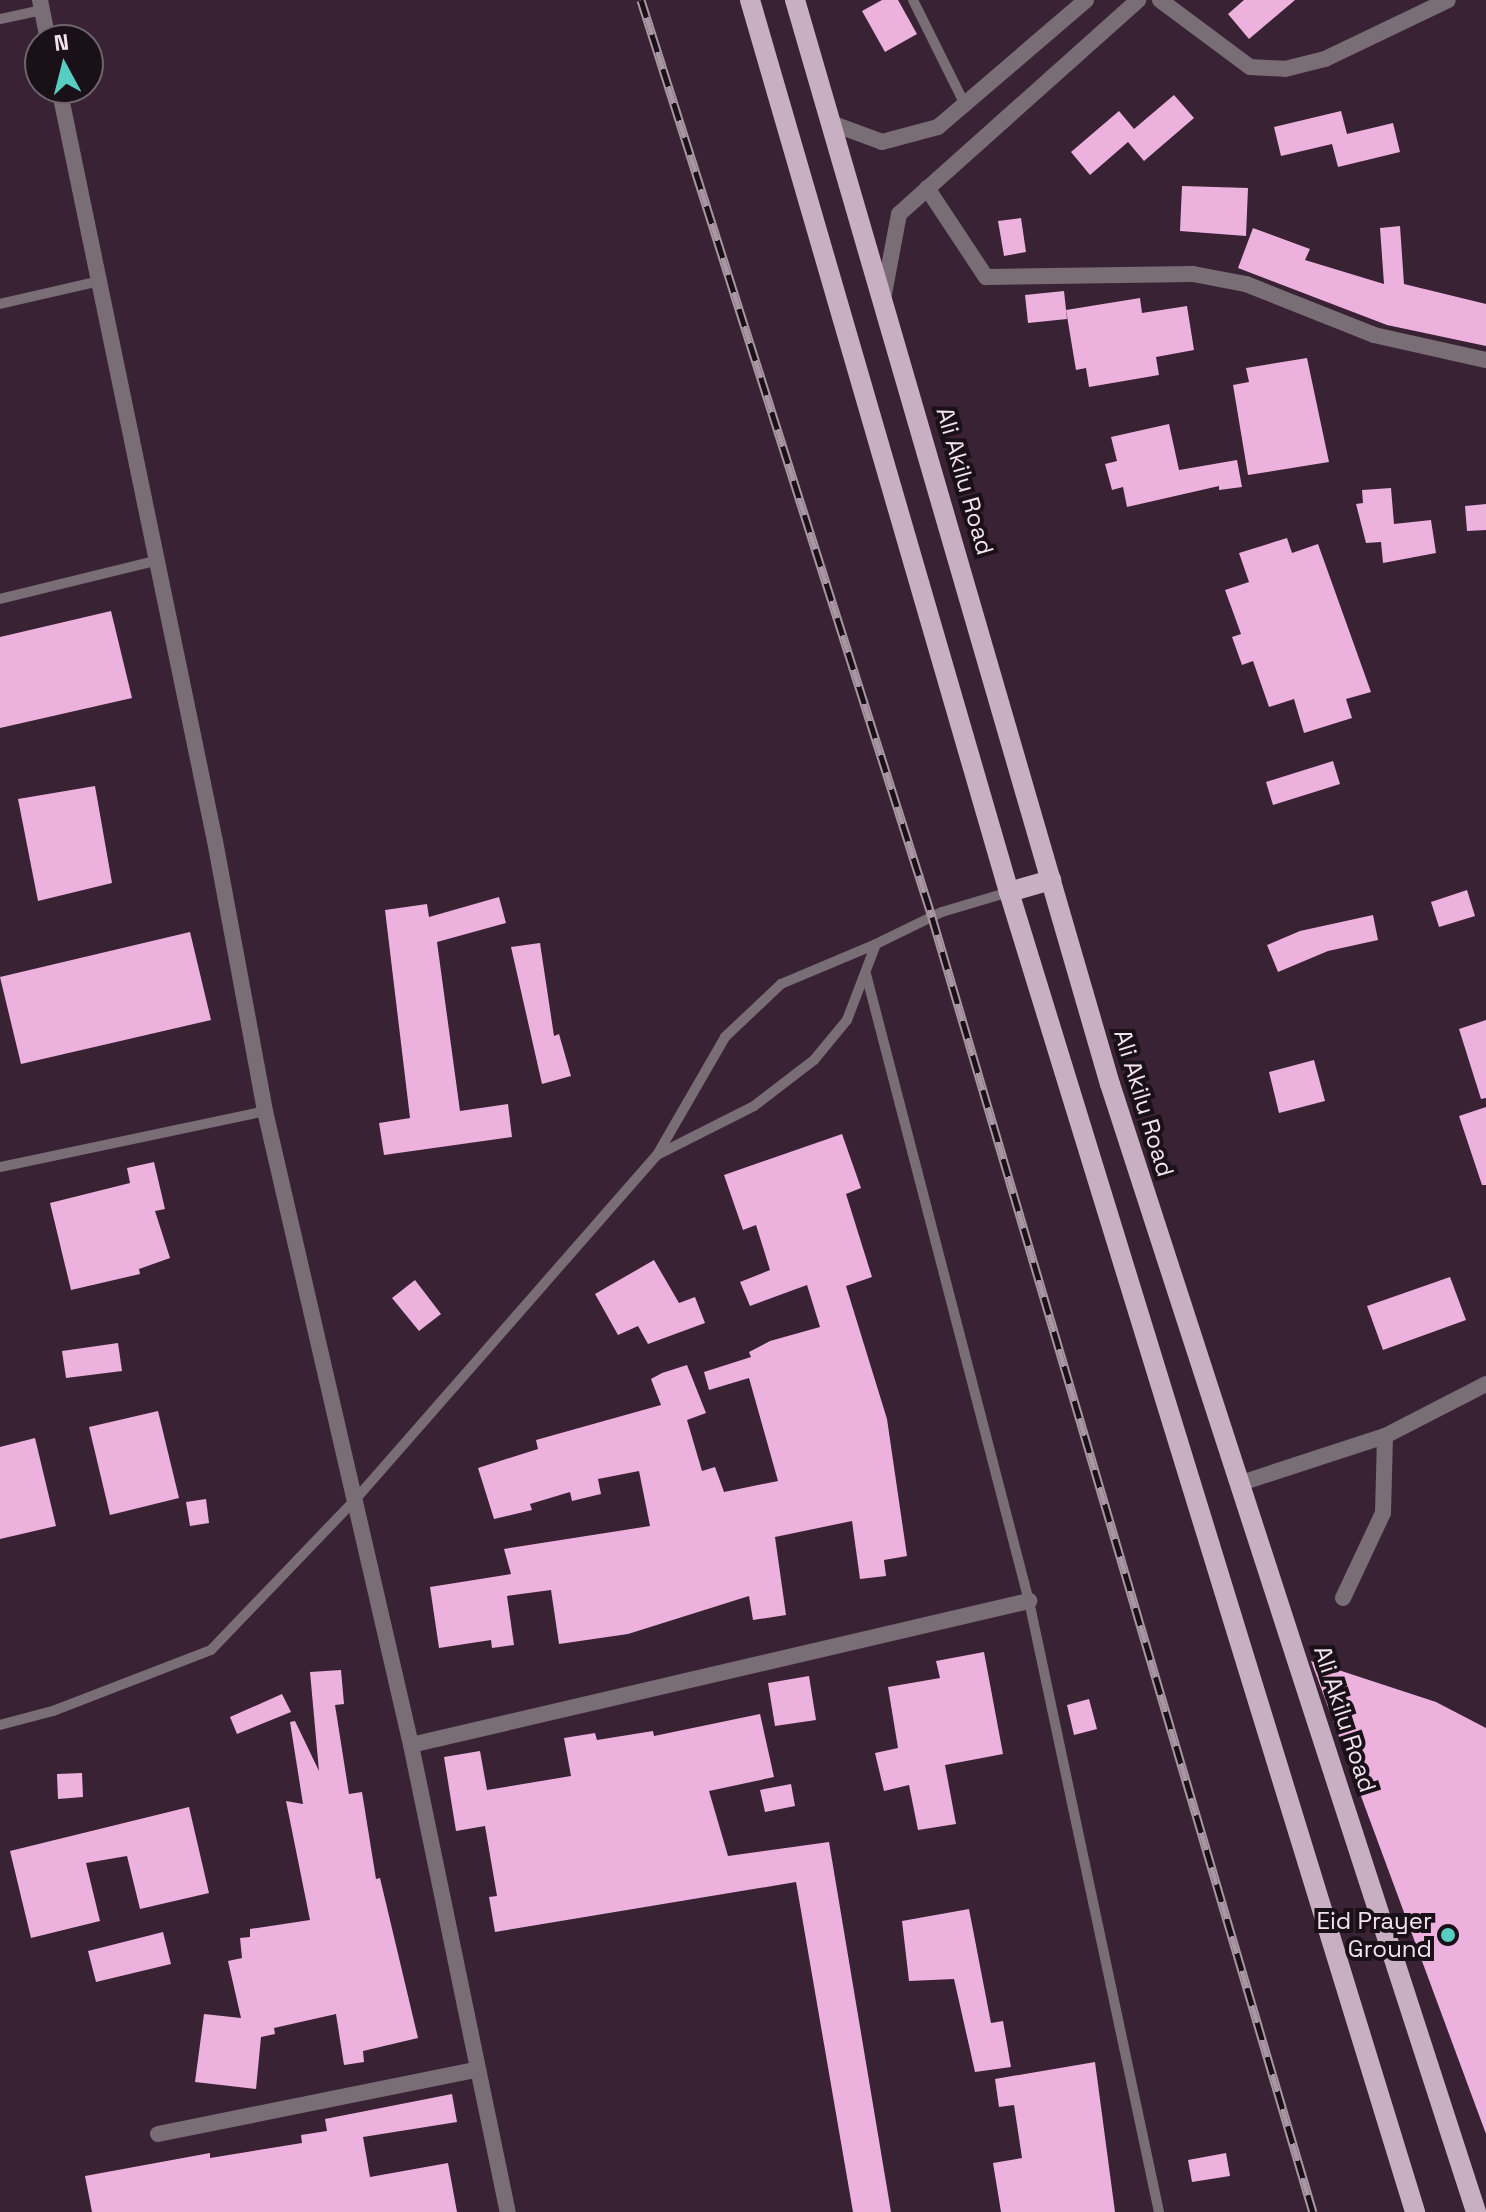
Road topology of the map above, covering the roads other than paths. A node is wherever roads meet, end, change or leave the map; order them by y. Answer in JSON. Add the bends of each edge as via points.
{"nodes":[{"id":1,"x":750,"y":0,"type":"edge"},
{"id":2,"x":795,"y":0,"type":"edge"},
{"id":3,"x":913,"y":0,"type":"edge"},
{"id":4,"x":1086,"y":0,"type":"edge"},
{"id":5,"x":1138,"y":0,"type":"edge"},
{"id":6,"x":1160,"y":0,"type":"edge"},
{"id":7,"x":1448,"y":0,"type":"edge"},
{"id":8,"x":41,"y":5,"type":"edge"},
{"id":9,"x":0,"y":19,"type":"edge"},
{"id":10,"x":62,"y":104,"type":"edge"},
{"id":11,"x":966,"y":107,"type":"junction"},
{"id":12,"x":831,"y":123,"type":"junction"},
{"id":13,"x":927,"y":188,"type":"junction"},
{"id":14,"x":100,"y":281,"type":"junction"},
{"id":15,"x":884,"y":294,"type":"junction"},
{"id":16,"x":0,"y":304,"type":"edge"},
{"id":17,"x":1486,"y":360,"type":"edge"},
{"id":18,"x":155,"y":561,"type":"junction"},
{"id":19,"x":0,"y":599,"type":"edge"},
{"id":20,"x":1051,"y":880,"type":"junction"},
{"id":21,"x":1009,"y":892,"type":"junction"},
{"id":22,"x":876,"y":944,"type":"junction"},
{"id":23,"x":866,"y":974,"type":"junction"},
{"id":24,"x":265,"y":1111,"type":"junction"},
{"id":25,"x":657,"y":1155,"type":"junction"},
{"id":26,"x":0,"y":1167,"type":"edge"},
{"id":27,"x":1486,"y":1384,"type":"edge"},
{"id":28,"x":1385,"y":1436,"type":"junction"},
{"id":29,"x":1241,"y":1483,"type":"junction"},
{"id":30,"x":354,"y":1501,"type":"junction"},
{"id":31,"x":1343,"y":1598,"type":"dead end"},
{"id":32,"x":1029,"y":1601,"type":"junction"},
{"id":33,"x":0,"y":1725,"type":"edge"},
{"id":34,"x":411,"y":1745,"type":"junction"},
{"id":35,"x":476,"y":2070,"type":"junction"},
{"id":36,"x":158,"y":2134,"type":"dead end"},
{"id":37,"x":508,"y":2212,"type":"edge"},
{"id":38,"x":1159,"y":2212,"type":"edge"},
{"id":39,"x":1415,"y":2212,"type":"edge"},
{"id":40,"x":1476,"y":2212,"type":"edge"}],
"edges":[{"from":1,"to":21,"type":"main road"},
{"from":2,"to":12,"type":"main road","name":"Ali Akilu Road"},
{"from":3,"to":11,"type":"lane"},
{"from":4,"to":11,"type":"street"},
{"from":5,"to":13,"type":"street"},
{"from":6,"to":7,"type":"street","via":[[1250,67],[1285,69],[1325,59]]},
{"from":8,"to":9,"type":"lane"},
{"from":10,"to":14,"type":"street"},
{"from":11,"to":12,"type":"street","via":[[938,127],[882,142]]},
{"from":12,"to":15,"type":"main road","name":"Ali Akilu Road"},
{"from":13,"to":15,"type":"street","via":[[899,214]]},
{"from":13,"to":17,"type":"street","via":[[986,277],[1193,274],[1246,284],[1374,335]]},
{"from":14,"to":16,"type":"lane"},
{"from":14,"to":18,"type":"street"},
{"from":15,"to":20,"type":"main road","name":"Ali Akilu Road"},
{"from":18,"to":19,"type":"lane"},
{"from":18,"to":24,"type":"street"},
{"from":20,"to":21,"type":"main road"},
{"from":20,"to":29,"type":"main road","name":"Ali Akilu Road","via":[[1110,1084]]},
{"from":21,"to":22,"type":"lane","via":[[942,912]]},
{"from":21,"to":39,"type":"main road"},
{"from":22,"to":23,"type":"lane"},
{"from":22,"to":25,"type":"lane","via":[[781,984],[725,1037]]},
{"from":23,"to":25,"type":"lane","via":[[847,1020],[814,1060],[754,1106]]},
{"from":23,"to":32,"type":"lane"},
{"from":24,"to":26,"type":"lane"},
{"from":24,"to":30,"type":"street"},
{"from":25,"to":30,"type":"lane"},
{"from":27,"to":28,"type":"street"},
{"from":28,"to":29,"type":"street"},
{"from":28,"to":31,"type":"street","via":[[1383,1513]]},
{"from":29,"to":40,"type":"main road","name":"Ali Akilu Road"},
{"from":30,"to":33,"type":"lane","via":[[211,1650],[53,1711]]},
{"from":30,"to":34,"type":"street"},
{"from":32,"to":34,"type":"street"},
{"from":32,"to":38,"type":"lane"},
{"from":34,"to":35,"type":"street"},
{"from":35,"to":36,"type":"street"},
{"from":35,"to":37,"type":"street"}]}
